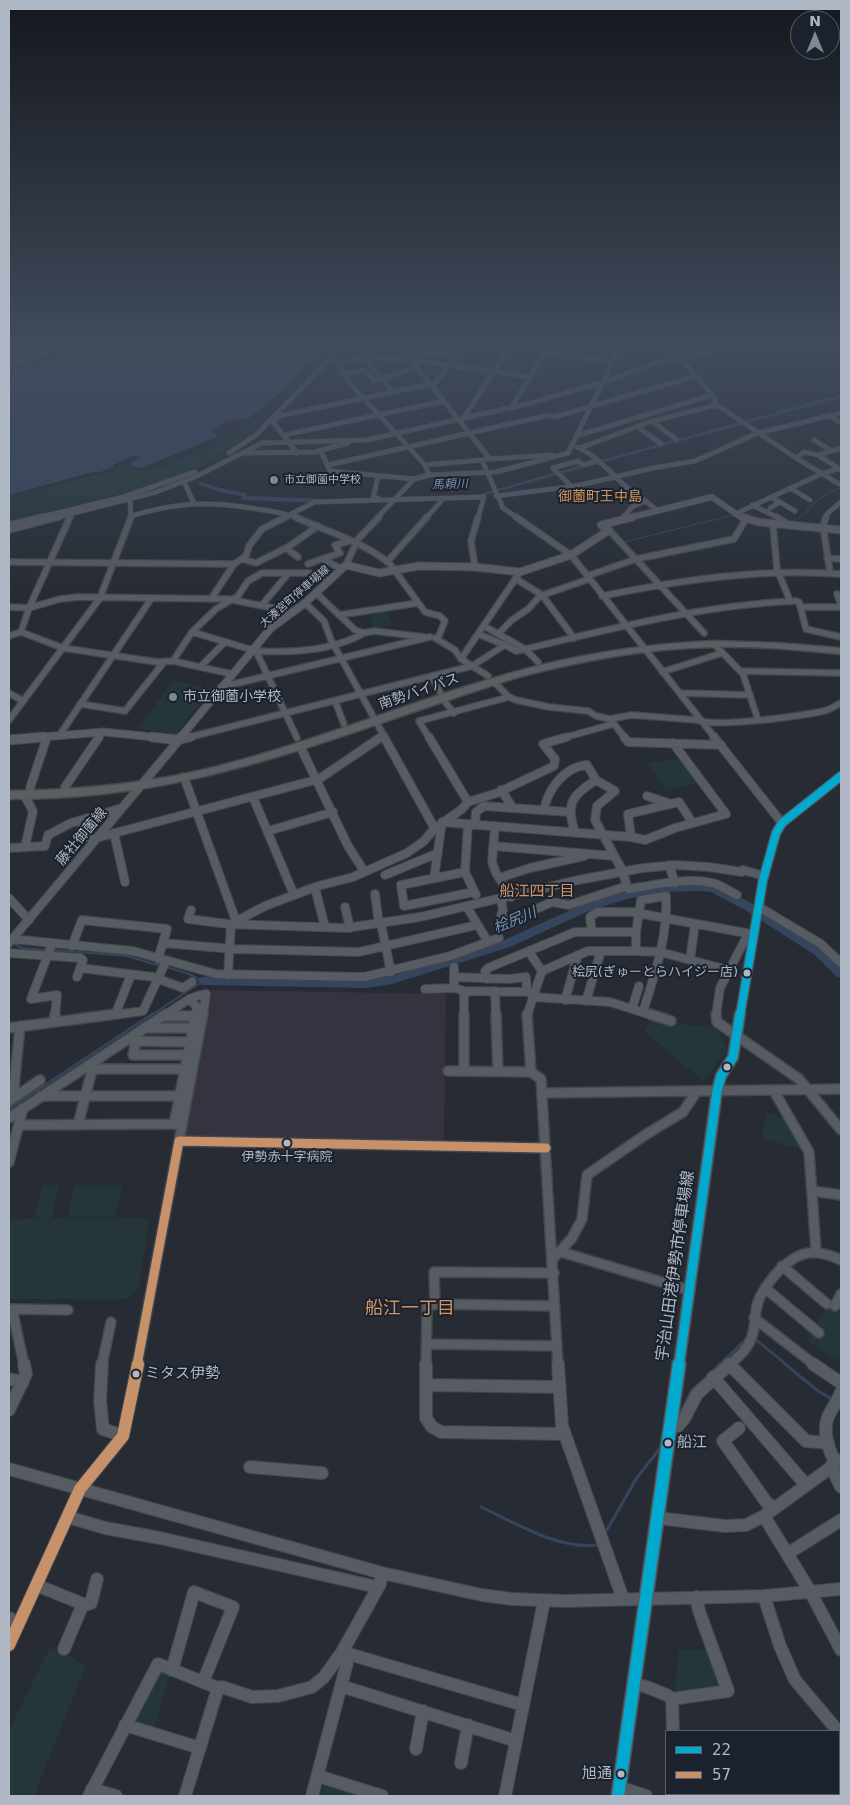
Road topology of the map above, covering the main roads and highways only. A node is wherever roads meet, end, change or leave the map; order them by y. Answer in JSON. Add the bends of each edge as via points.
{"nodes":[{"id":1,"x":841,"y":530,"type":"edge"},
{"id":2,"x":641,"y":645,"type":"junction"},
{"id":3,"x":841,"y":645,"type":"edge"},
{"id":4,"x":841,"y":651,"type":"edge"},
{"id":5,"x":491,"y":678,"type":"junction"},
{"id":6,"x":374,"y":718,"type":"junction"},
{"id":7,"x":9,"y":740,"type":"edge"},
{"id":8,"x":299,"y":742,"type":"junction"},
{"id":9,"x":841,"y":776,"type":"edge"},
{"id":10,"x":9,"y":789,"type":"edge"},
{"id":11,"x":27,"y":792,"type":"junction"},
{"id":12,"x":9,"y":795,"type":"edge"},
{"id":13,"x":623,"y":1793,"type":"edge"}],
"edges":[{"from":1,"to":7,"type":"main road","name":"大湊宮町停車場線","via":[[773,525],[746,519],[712,497],[602,525],[609,530],[570,555],[520,572],[419,566],[379,573],[344,567],[305,603],[271,628],[179,740],[102,732]]},
{"from":2,"to":3,"type":"highway","name":"南勢バイパス","via":[[732,638]]},
{"from":2,"to":4,"type":"highway","name":"南勢バイパス","via":[[797,646]]},
{"from":2,"to":5,"type":"highway","name":"南勢バイパス"},
{"from":2,"to":5,"type":"highway","name":"南勢バイパス","via":[[579,652]]},
{"from":5,"to":6,"type":"highway","name":"南勢バイパス"},
{"from":6,"to":8,"type":"highway","name":"南勢バイパス"},
{"from":6,"to":8,"type":"highway","name":"南勢バイパス","via":[[344,724]]},
{"from":8,"to":11,"type":"highway","name":"南勢バイパス","via":[[232,759]]},
{"from":8,"to":11,"type":"highway","name":"南勢バイパス","via":[[184,777],[142,785],[65,794]]},
{"from":9,"to":13,"type":"main road","name":"宇治山田港伊勢市停車場線","via":[[782,823],[776,833],[751,934],[733,1057],[721,1076],[717,1091]]},
{"from":10,"to":11,"type":"highway","name":"南勢バイパス"},
{"from":11,"to":12,"type":"highway","name":"南勢バイパス"}]}
